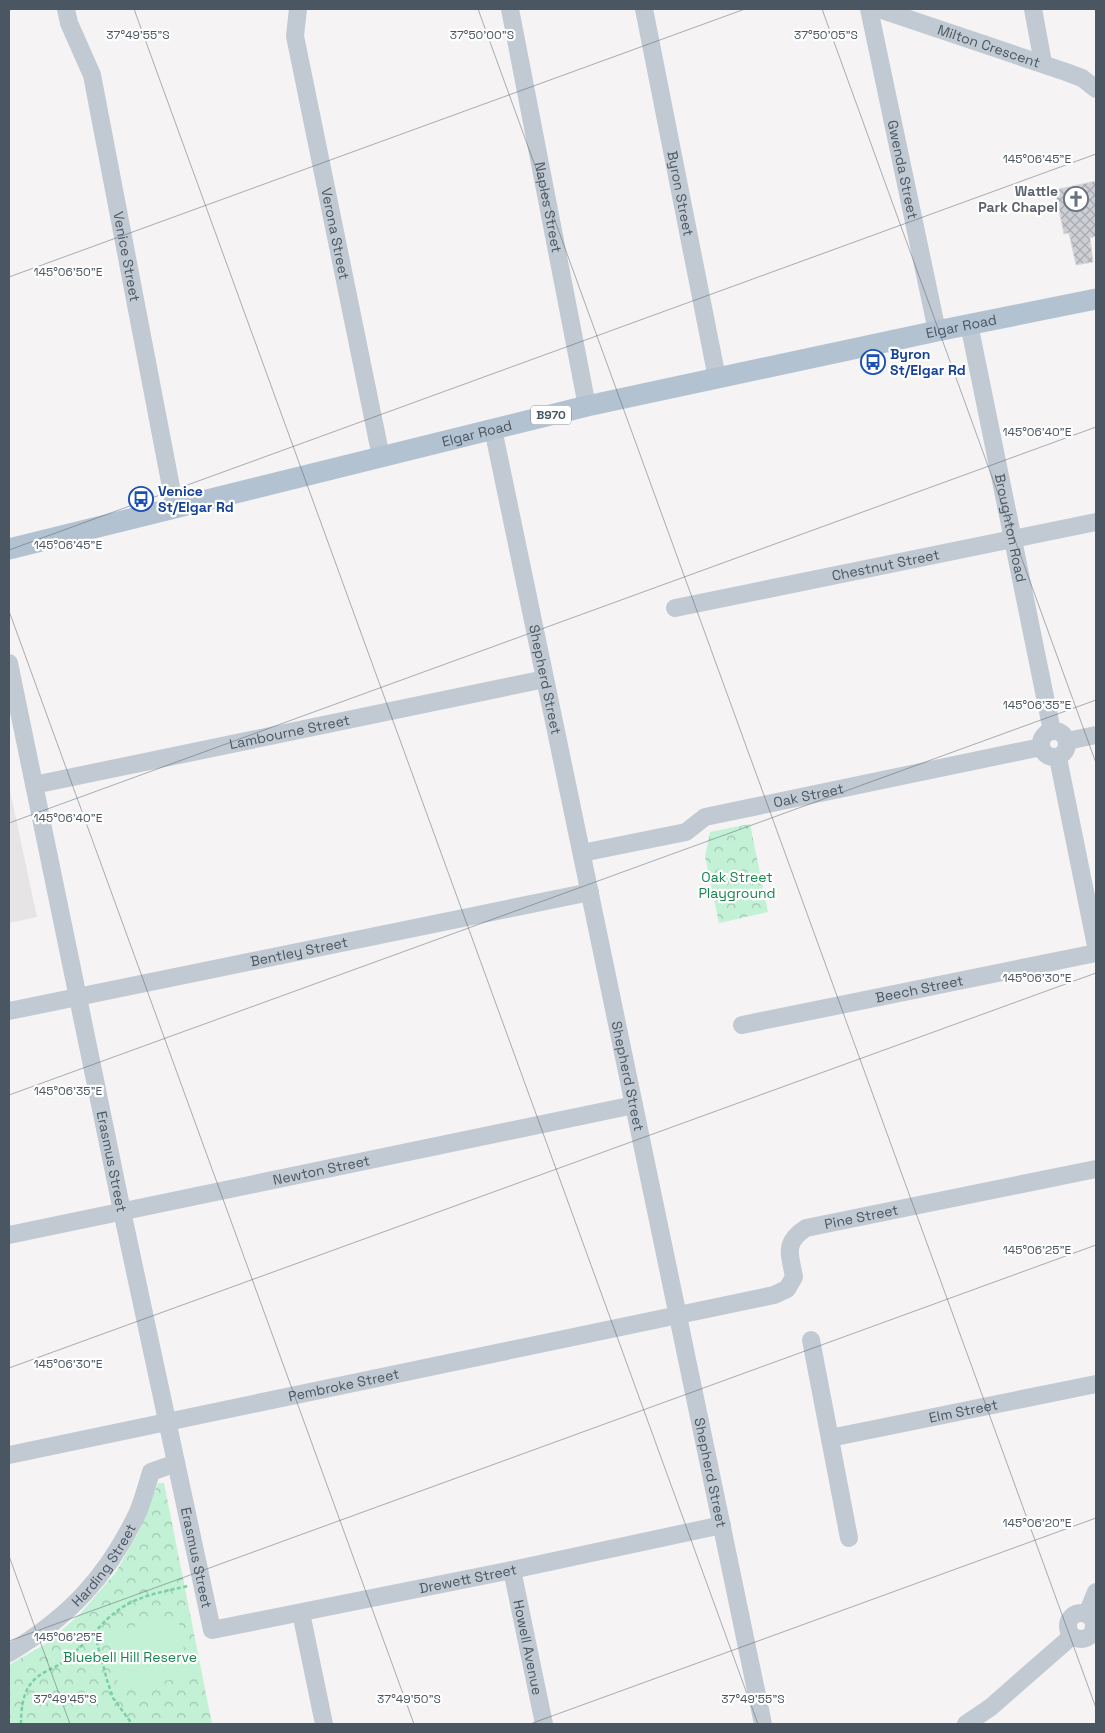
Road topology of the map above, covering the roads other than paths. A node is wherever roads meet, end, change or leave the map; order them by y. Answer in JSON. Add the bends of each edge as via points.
{"nodes":[{"id":1,"x":66,"y":9,"type":"edge"},
{"id":2,"x":298,"y":9,"type":"edge"},
{"id":3,"x":510,"y":9,"type":"edge"},
{"id":4,"x":644,"y":9,"type":"edge"},
{"id":5,"x":869,"y":9,"type":"edge"},
{"id":6,"x":879,"y":9,"type":"edge"},
{"id":7,"x":1033,"y":9,"type":"edge"},
{"id":8,"x":1043,"y":63,"type":"junction"},
{"id":9,"x":1096,"y":89,"type":"edge"},
{"id":10,"x":1096,"y":299,"type":"edge"},
{"id":11,"x":969,"y":324,"type":"junction"},
{"id":12,"x":937,"y":331,"type":"junction"},
{"id":13,"x":717,"y":378,"type":"junction"},
{"id":14,"x":587,"y":406,"type":"junction"},
{"id":15,"x":493,"y":429,"type":"junction"},
{"id":16,"x":381,"y":457,"type":"junction"},
{"id":17,"x":175,"y":508,"type":"junction"},
{"id":18,"x":1096,"y":522,"type":"edge"},
{"id":19,"x":1012,"y":540,"type":"junction"},
{"id":20,"x":9,"y":549,"type":"edge"},
{"id":21,"x":674,"y":608,"type":"dead end"},
{"id":22,"x":9,"y":663,"type":"edge"},
{"id":23,"x":545,"y":679,"type":"junction"},
{"id":24,"x":1052,"y":732,"type":"junction"},
{"id":25,"x":1096,"y":735,"type":"edge"},
{"id":26,"x":1068,"y":741,"type":"junction"},
{"id":27,"x":1041,"y":747,"type":"junction"},
{"id":28,"x":1058,"y":758,"type":"junction"},
{"id":29,"x":34,"y":785,"type":"junction"},
{"id":30,"x":582,"y":853,"type":"junction"},
{"id":31,"x":590,"y":892,"type":"junction"},
{"id":32,"x":1096,"y":946,"type":"edge"},
{"id":33,"x":1096,"y":953,"type":"edge"},
{"id":34,"x":78,"y":997,"type":"junction"},
{"id":35,"x":9,"y":1011,"type":"edge"},
{"id":36,"x":742,"y":1025,"type":"dead end"},
{"id":37,"x":634,"y":1105,"type":"junction"},
{"id":38,"x":1096,"y":1169,"type":"edge"},
{"id":39,"x":122,"y":1211,"type":"junction"},
{"id":40,"x":9,"y":1235,"type":"edge"},
{"id":41,"x":678,"y":1314,"type":"junction"},
{"id":42,"x":811,"y":1340,"type":"dead end"},
{"id":43,"x":1096,"y":1384,"type":"edge"},
{"id":44,"x":168,"y":1422,"type":"junction"},
{"id":45,"x":830,"y":1438,"type":"junction"},
{"id":46,"x":9,"y":1455,"type":"edge"},
{"id":47,"x":176,"y":1464,"type":"junction"},
{"id":48,"x":722,"y":1525,"type":"junction"},
{"id":49,"x":849,"y":1538,"type":"dead end"},
{"id":50,"x":512,"y":1570,"type":"junction"},
{"id":51,"x":1096,"y":1592,"type":"edge"},
{"id":52,"x":301,"y":1613,"type":"junction"},
{"id":53,"x":1092,"y":1620,"type":"edge"},
{"id":54,"x":212,"y":1630,"type":"joint"},
{"id":55,"x":9,"y":1653,"type":"edge"},
{"id":56,"x":324,"y":1724,"type":"edge"},
{"id":57,"x":544,"y":1724,"type":"edge"},
{"id":58,"x":763,"y":1724,"type":"edge"},
{"id":59,"x":966,"y":1724,"type":"edge"}],
"edges":[{"from":1,"to":17,"type":"street","name":"Venice Street","via":[[92,75]]},
{"from":2,"to":16,"type":"street","name":"Verona Street","via":[[295,36]]},
{"from":3,"to":14,"type":"street","name":"Naples Street"},
{"from":4,"to":13,"type":"street","name":"Byron Street"},
{"from":5,"to":12,"type":"street","name":"Gwenda Street"},
{"from":6,"to":8,"type":"street","name":"Milton Crescent"},
{"from":7,"to":8,"type":"street"},
{"from":8,"to":9,"type":"street","name":"Milton Crescent","via":[[1082,78]]},
{"from":10,"to":11,"type":"main road","name":"Elgar Road","number":"B970"},
{"from":11,"to":12,"type":"main road","name":"Elgar Road","number":"B970"},
{"from":11,"to":19,"type":"street","name":"Broughton Road"},
{"from":12,"to":13,"type":"main road","name":"Elgar Road","number":"B970"},
{"from":13,"to":14,"type":"main road","name":"Elgar Road","number":"B970"},
{"from":14,"to":15,"type":"main road","name":"Elgar Road","number":"B970"},
{"from":15,"to":16,"type":"main road","name":"Elgar Road","number":"B970"},
{"from":15,"to":23,"type":"street","name":"Shepherd Street"},
{"from":16,"to":17,"type":"main road","name":"Elgar Road","number":"B970"},
{"from":17,"to":20,"type":"main road","name":"Elgar Road","number":"B970"},
{"from":18,"to":19,"type":"street","name":"Chestnut Street"},
{"from":19,"to":21,"type":"street","name":"Chestnut Street"},
{"from":19,"to":24,"type":"street","name":"Broughton Road"},
{"from":22,"to":29,"type":"street","name":"Erasmus Street"},
{"from":23,"to":29,"type":"street","name":"Lambourne Street"},
{"from":23,"to":30,"type":"street","name":"Shepherd Street"},
{"from":24,"to":26,"type":"street","via":[[1060,732]]},
{"from":24,"to":27,"type":"street","via":[[1044,736]]},
{"from":25,"to":26,"type":"street"},
{"from":26,"to":28,"type":"street","via":[[1067,750]]},
{"from":27,"to":28,"type":"street","via":[[1049,757]]},
{"from":27,"to":30,"type":"street","name":"Oak Street","via":[[705,817],[686,832]]},
{"from":28,"to":32,"type":"street"},
{"from":29,"to":34,"type":"street","name":"Erasmus Street"},
{"from":30,"to":31,"type":"street","name":"Shepherd Street"},
{"from":31,"to":34,"type":"street","name":"Bentley Street"},
{"from":31,"to":37,"type":"street","name":"Shepherd Street"},
{"from":33,"to":36,"type":"street","name":"Beech Street"},
{"from":34,"to":35,"type":"street","name":"Bentley Street"},
{"from":34,"to":39,"type":"street","name":"Erasmus Street"},
{"from":37,"to":39,"type":"street","name":"Newton Street"},
{"from":37,"to":41,"type":"street","name":"Shepherd Street"},
{"from":38,"to":41,"type":"street","name":"Pine Street","via":[[806,1228],[795,1236],[789,1249],[794,1277],[787,1289],[774,1295]]},
{"from":39,"to":40,"type":"street","name":"Newton Street"},
{"from":39,"to":44,"type":"street","name":"Erasmus Street"},
{"from":41,"to":44,"type":"street","name":"Pembroke Street"},
{"from":41,"to":48,"type":"street","name":"Shepherd Street"},
{"from":42,"to":45,"type":"street"},
{"from":43,"to":45,"type":"street","name":"Elm Street"},
{"from":44,"to":46,"type":"street","name":"Pembroke Street"},
{"from":44,"to":47,"type":"street","name":"Erasmus Street"},
{"from":45,"to":49,"type":"street"},
{"from":47,"to":54,"type":"street","name":"Erasmus Street"},
{"from":47,"to":55,"type":"street","name":"Harding Street","via":[[151,1472],[138,1511],[112,1560],[82,1598],[38,1636]]},
{"from":48,"to":50,"type":"street","name":"Drewett Street"},
{"from":48,"to":58,"type":"street","name":"Shepherd Street"},
{"from":50,"to":52,"type":"street","name":"Drewett Street"},
{"from":50,"to":57,"type":"street","name":"Howell Avenue"},
{"from":51,"to":53,"type":"street"},
{"from":52,"to":54,"type":"street","name":"Drewett Street"},
{"from":52,"to":56,"type":"street"},
{"from":53,"to":59,"type":"street","via":[[1083,1613],[1074,1615],[1068,1629],[1072,1636],[991,1707]]}]}
